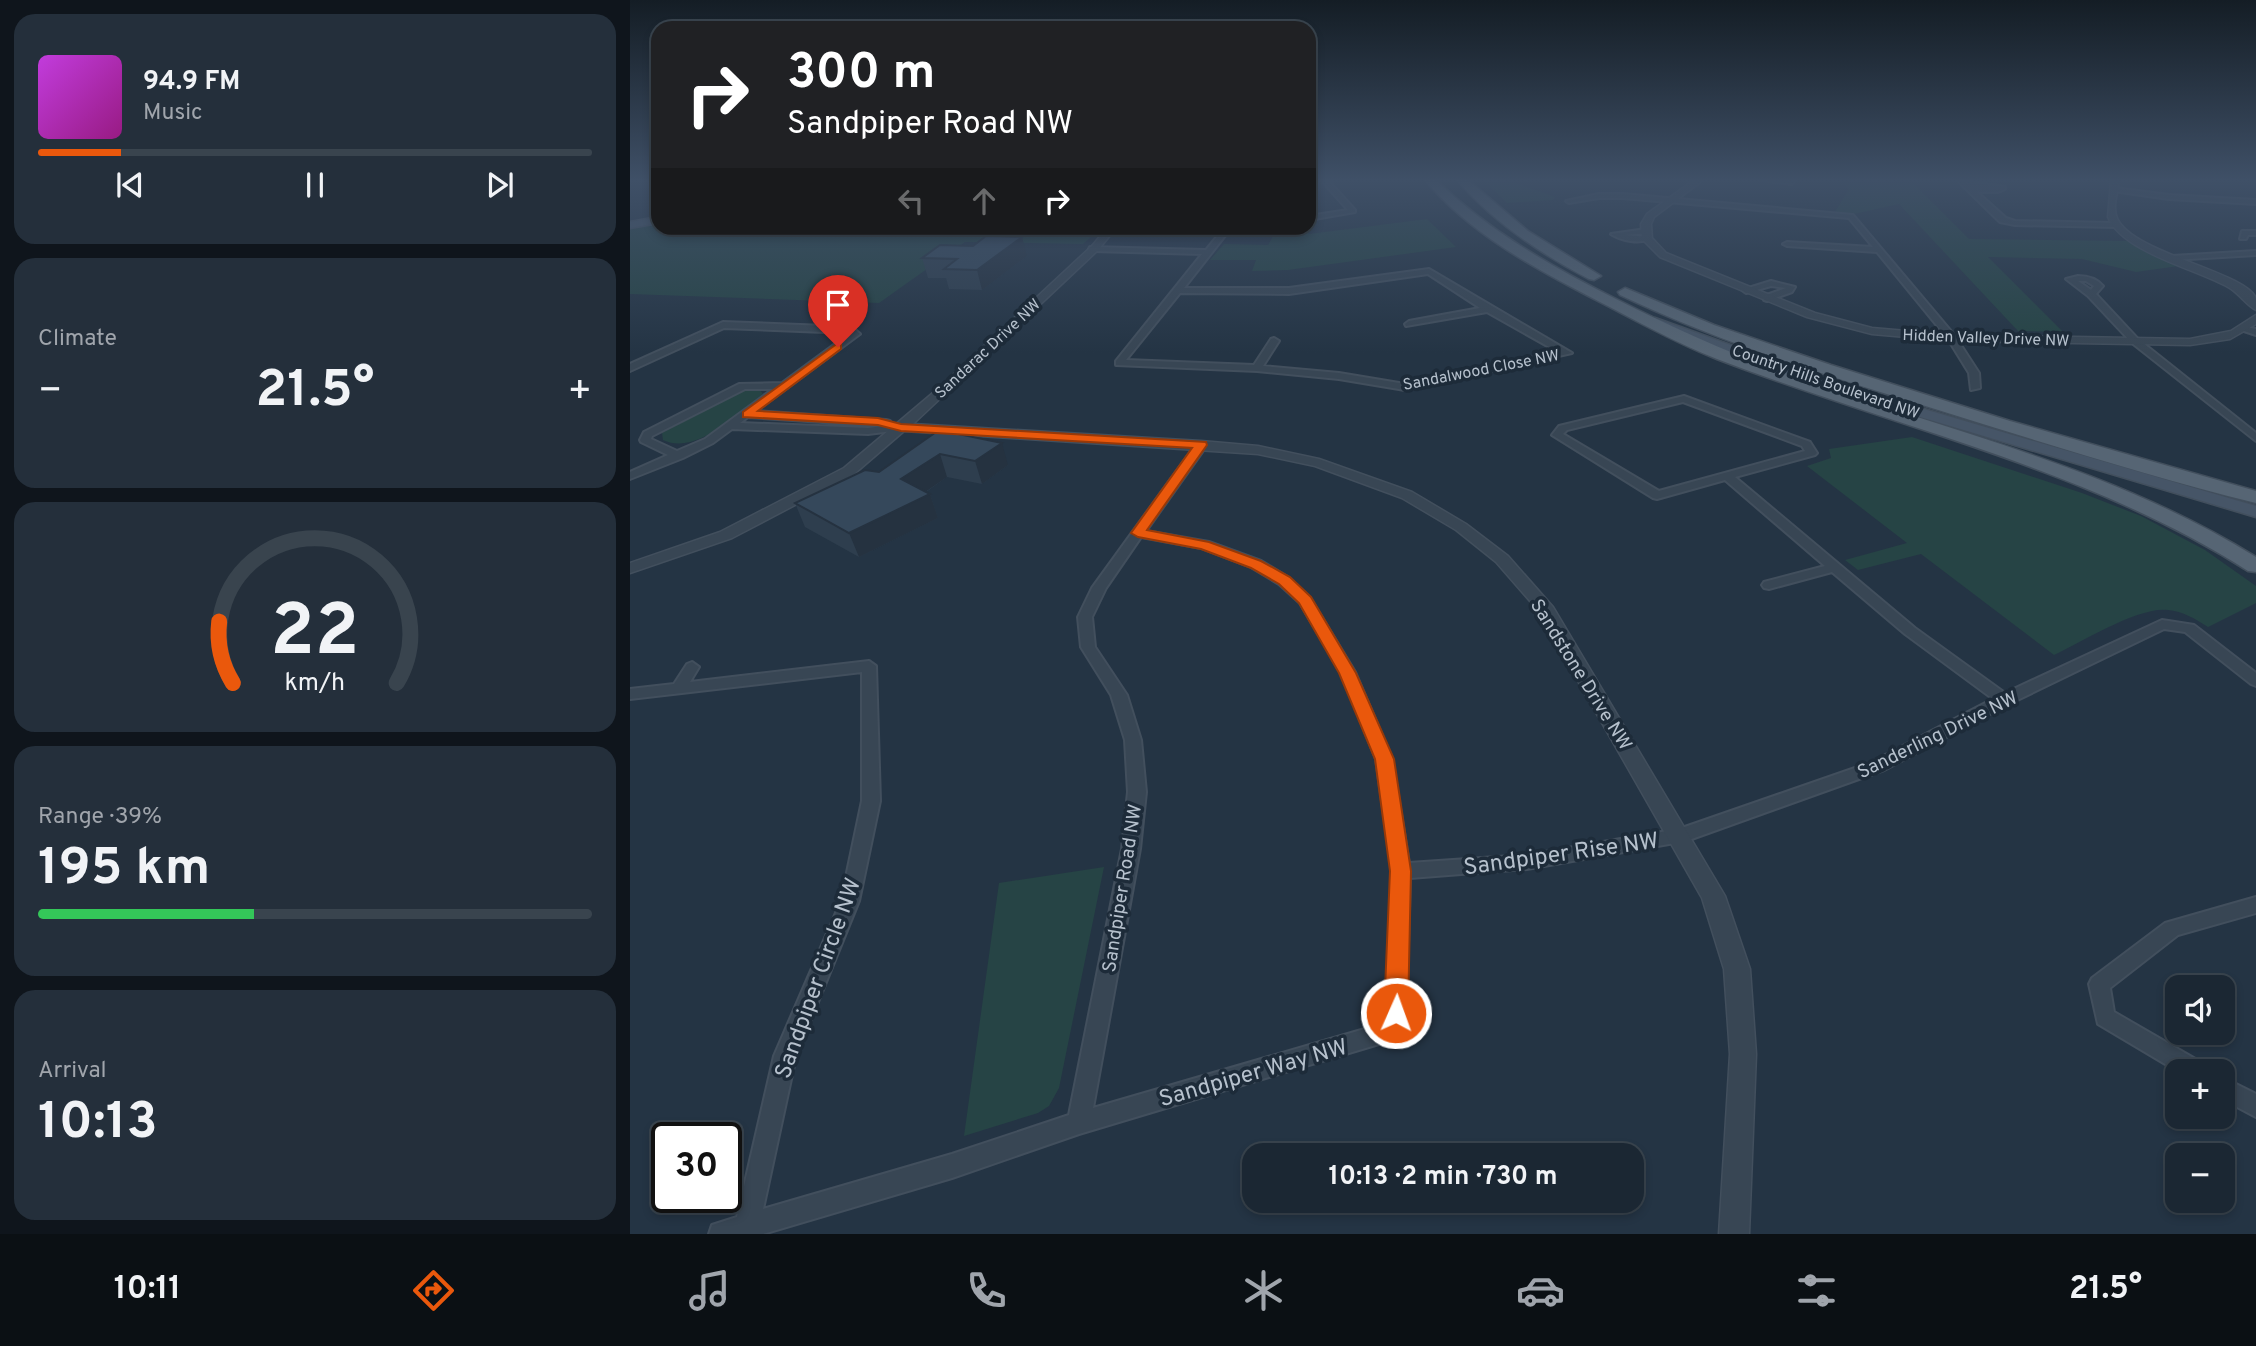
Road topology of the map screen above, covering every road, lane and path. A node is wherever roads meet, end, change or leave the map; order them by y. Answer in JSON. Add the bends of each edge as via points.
{"nodes":[{"id":1,"x":1102,"y":238,"type":"edge"},
{"id":2,"x":1219,"y":238,"type":"edge"},
{"id":3,"x":1494,"y":238,"type":"edge"},
{"id":4,"x":1528,"y":238,"type":"edge"},
{"id":5,"x":1648,"y":238,"type":"edge"},
{"id":6,"x":1869,"y":238,"type":"edge"},
{"id":7,"x":2133,"y":238,"type":"edge"},
{"id":8,"x":1787,"y":244,"type":"dead end"},
{"id":9,"x":1095,"y":246,"type":"junction"},
{"id":10,"x":1208,"y":250,"type":"junction"},
{"id":11,"x":1879,"y":250,"type":"junction"},
{"id":12,"x":2256,"y":253,"type":"edge"},
{"id":13,"x":2256,"y":258,"type":"edge"},
{"id":14,"x":2177,"y":260,"type":"junction"},
{"id":15,"x":1179,"y":290,"type":"junction"},
{"id":16,"x":1746,"y":290,"type":"junction"},
{"id":17,"x":2091,"y":294,"type":"dead end"},
{"id":18,"x":1767,"y":298,"type":"junction"},
{"id":19,"x":2256,"y":307,"type":"edge"},
{"id":20,"x":1488,"y":309,"type":"junction"},
{"id":21,"x":1646,"y":319,"type":"junction"},
{"id":22,"x":1409,"y":324,"type":"dead end"},
{"id":23,"x":2253,"y":326,"type":"edge"},
{"id":24,"x":1952,"y":338,"type":"junction"},
{"id":25,"x":1274,"y":341,"type":"dead end"},
{"id":26,"x":2135,"y":341,"type":"junction"},
{"id":27,"x":630,"y":368,"type":"edge"},
{"id":28,"x":1257,"y":369,"type":"junction"},
{"id":29,"x":784,"y":386,"type":"junction"},
{"id":30,"x":1975,"y":388,"type":"dead end"},
{"id":31,"x":747,"y":414,"type":"junction"},
{"id":32,"x":730,"y":426,"type":"junction"},
{"id":33,"x":2009,"y":426,"type":"junction"},
{"id":34,"x":2238,"y":426,"type":"junction"},
{"id":35,"x":901,"y":427,"type":"junction"},
{"id":36,"x":2256,"y":427,"type":"edge"},
{"id":37,"x":2256,"y":438,"type":"edge"},
{"id":38,"x":1201,"y":445,"type":"junction"},
{"id":39,"x":680,"y":456,"type":"junction"},
{"id":40,"x":630,"y":476,"type":"edge"},
{"id":41,"x":1728,"y":477,"type":"junction"},
{"id":42,"x":2256,"y":486,"type":"edge"},
{"id":43,"x":2256,"y":497,"type":"edge"},
{"id":44,"x":2256,"y":512,"type":"edge"},
{"id":45,"x":1138,"y":533,"type":"junction"},
{"id":46,"x":2256,"y":566,"type":"edge"},
{"id":47,"x":630,"y":568,"type":"edge"},
{"id":48,"x":1833,"y":568,"type":"junction"},
{"id":49,"x":1769,"y":585,"type":"dead end"},
{"id":50,"x":692,"y":667,"type":"dead end"},
{"id":51,"x":2256,"y":681,"type":"edge"},
{"id":52,"x":680,"y":686,"type":"junction"},
{"id":53,"x":630,"y":694,"type":"edge"},
{"id":54,"x":2004,"y":700,"type":"junction"},
{"id":55,"x":1680,"y":836,"type":"junction"},
{"id":56,"x":1401,"y":871,"type":"junction"},
{"id":57,"x":2256,"y":905,"type":"edge"},
{"id":58,"x":2176,"y":1059,"type":"edge"},
{"id":59,"x":2235,"y":1094,"type":"edge"},
{"id":60,"x":2256,"y":1106,"type":"edge"},
{"id":61,"x":1079,"y":1123,"type":"junction"},
{"id":62,"x":747,"y":1230,"type":"edge"},
{"id":63,"x":1741,"y":1232,"type":"edge"},
{"id":64,"x":721,"y":1234,"type":"edge"}],
"edges":[{"from":1,"to":9,"type":"street","name":"Sandarac Drive NW"},
{"from":2,"to":10,"type":"street","name":"Sandalwood Close NW"},
{"from":3,"to":21,"type":"main road","name":"Country Hills Boulevard NW"},
{"from":4,"to":33,"type":"main road","name":"Country Hills Boulevard NW","via":[[1635,297],[1825,369]]},
{"from":5,"to":16,"type":"street","name":"Hidden Valley Drive NW","via":[[1663,255],[1685,267]]},
{"from":6,"to":11,"type":"street"},
{"from":7,"to":14,"type":"street"},
{"from":8,"to":11,"type":"street"},
{"from":9,"to":10,"type":"street"},
{"from":9,"to":35,"type":"street","name":"Sandarac Drive NW"},
{"from":10,"to":15,"type":"street","name":"Sandalwood Close NW"},
{"from":11,"to":24,"type":"street"},
{"from":12,"to":14,"type":"street"},
{"from":13,"to":14,"type":"street"},
{"from":14,"to":19,"type":"street","via":[[2235,286],[2255,301]]},
{"from":15,"to":20,"type":"street","name":"Sandalwood Close NW","via":[[1289,291],[1429,271]]},
{"from":15,"to":28,"type":"street","name":"Sandalwood Close NW","via":[[1119,363]]},
{"from":16,"to":18,"type":"street","name":"Hidden Valley Drive NW"},
{"from":16,"to":18,"type":"street","via":[[1771,283],[1791,287]]},
{"from":17,"to":26,"type":"street"},
{"from":18,"to":24,"type":"street","name":"Hidden Valley Drive NW","via":[[1851,326],[1913,337]]},
{"from":20,"to":22,"type":"street"},
{"from":20,"to":28,"type":"street","name":"Sandalwood Close NW","via":[[1567,353],[1405,387]]},
{"from":21,"to":44,"type":"main road","name":"Country Hills Boulevard NW","via":[[1895,405]]},
{"from":21,"to":46,"type":"main road","via":[[1736,360],[2077,478],[2194,528]]},
{"from":23,"to":26,"type":"street","name":"Hidden Valley Drive NW","via":[[2214,340]]},
{"from":24,"to":26,"type":"street","name":"Hidden Valley Drive NW"},
{"from":24,"to":30,"type":"street","via":[[1974,373]]},
{"from":25,"to":28,"type":"street"},
{"from":26,"to":34,"type":"street"},
{"from":27,"to":29,"type":"street","via":[[723,325],[852,330],[855,334]]},
{"from":29,"to":31,"type":"street"},
{"from":29,"to":39,"type":"street","via":[[743,386],[648,434],[645,440]]},
{"from":31,"to":32,"type":"street"},
{"from":31,"to":35,"type":"street","via":[[878,421]]},
{"from":32,"to":35,"type":"street","via":[[868,431]]},
{"from":32,"to":39,"type":"street"},
{"from":33,"to":42,"type":"main road","via":[[2039,428]]},
{"from":33,"to":43,"type":"main road","name":"Country Hills Boulevard NW"},
{"from":34,"to":36,"type":"street"},
{"from":34,"to":37,"type":"street"},
{"from":35,"to":38,"type":"street","name":"Sandstone Drive NW"},
{"from":35,"to":47,"type":"street","name":"Sandarac Drive NW","via":[[849,471],[795,501],[726,535]]},
{"from":38,"to":45,"type":"street","name":"Sandpiper Road NW"},
{"from":38,"to":55,"type":"street","name":"Sandstone Drive NW","via":[[1258,450],[1357,476],[1407,495],[1461,527],[1502,559],[1544,607]]},
{"from":39,"to":40,"type":"street"},
{"from":41,"to":41,"type":"street","via":[[1811,453],[1806,444],[1684,399],[1563,428],[1557,435],[1657,495]]},
{"from":41,"to":48,"type":"street"},
{"from":45,"to":56,"type":"street","name":"Sandpiper Way NW","via":[[1204,545],[1256,564],[1306,601],[1348,673],[1384,759]]},
{"from":45,"to":61,"type":"street","name":"Sandpiper Road NW","via":[[1099,588],[1085,617],[1088,647],[1119,695],[1133,740],[1137,792],[1131,849]]},
{"from":48,"to":49,"type":"street"},
{"from":48,"to":54,"type":"street"},
{"from":50,"to":52,"type":"street"},
{"from":51,"to":54,"type":"street","name":"Sanderling Drive NW","via":[[2189,628],[2162,624]]},
{"from":52,"to":53,"type":"street","name":"Sandpiper Circle NW"},
{"from":52,"to":62,"type":"street","name":"Sandpiper Circle NW","via":[[869,666],[872,801],[850,901],[785,1056]]},
{"from":54,"to":55,"type":"street","name":"Sanderling Drive NW","via":[[1878,766]]},
{"from":55,"to":56,"type":"street","name":"Sandpiper Rise NW","via":[[1527,862]]},
{"from":55,"to":63,"type":"street","name":"Sandstone Drive NW","via":[[1713,896],[1737,969],[1743,1054]]},
{"from":56,"to":61,"type":"street","name":"Sandpiper Way NW","via":[[1396,1013],[1382,1034]]},
{"from":57,"to":58,"type":"street","via":[[2172,929],[2099,984],[2105,1017]]},
{"from":59,"to":60,"type":"street"},
{"from":61,"to":62,"type":"street","name":"Sandpiper Way NW"},
{"from":62,"to":64,"type":"street"}]}
